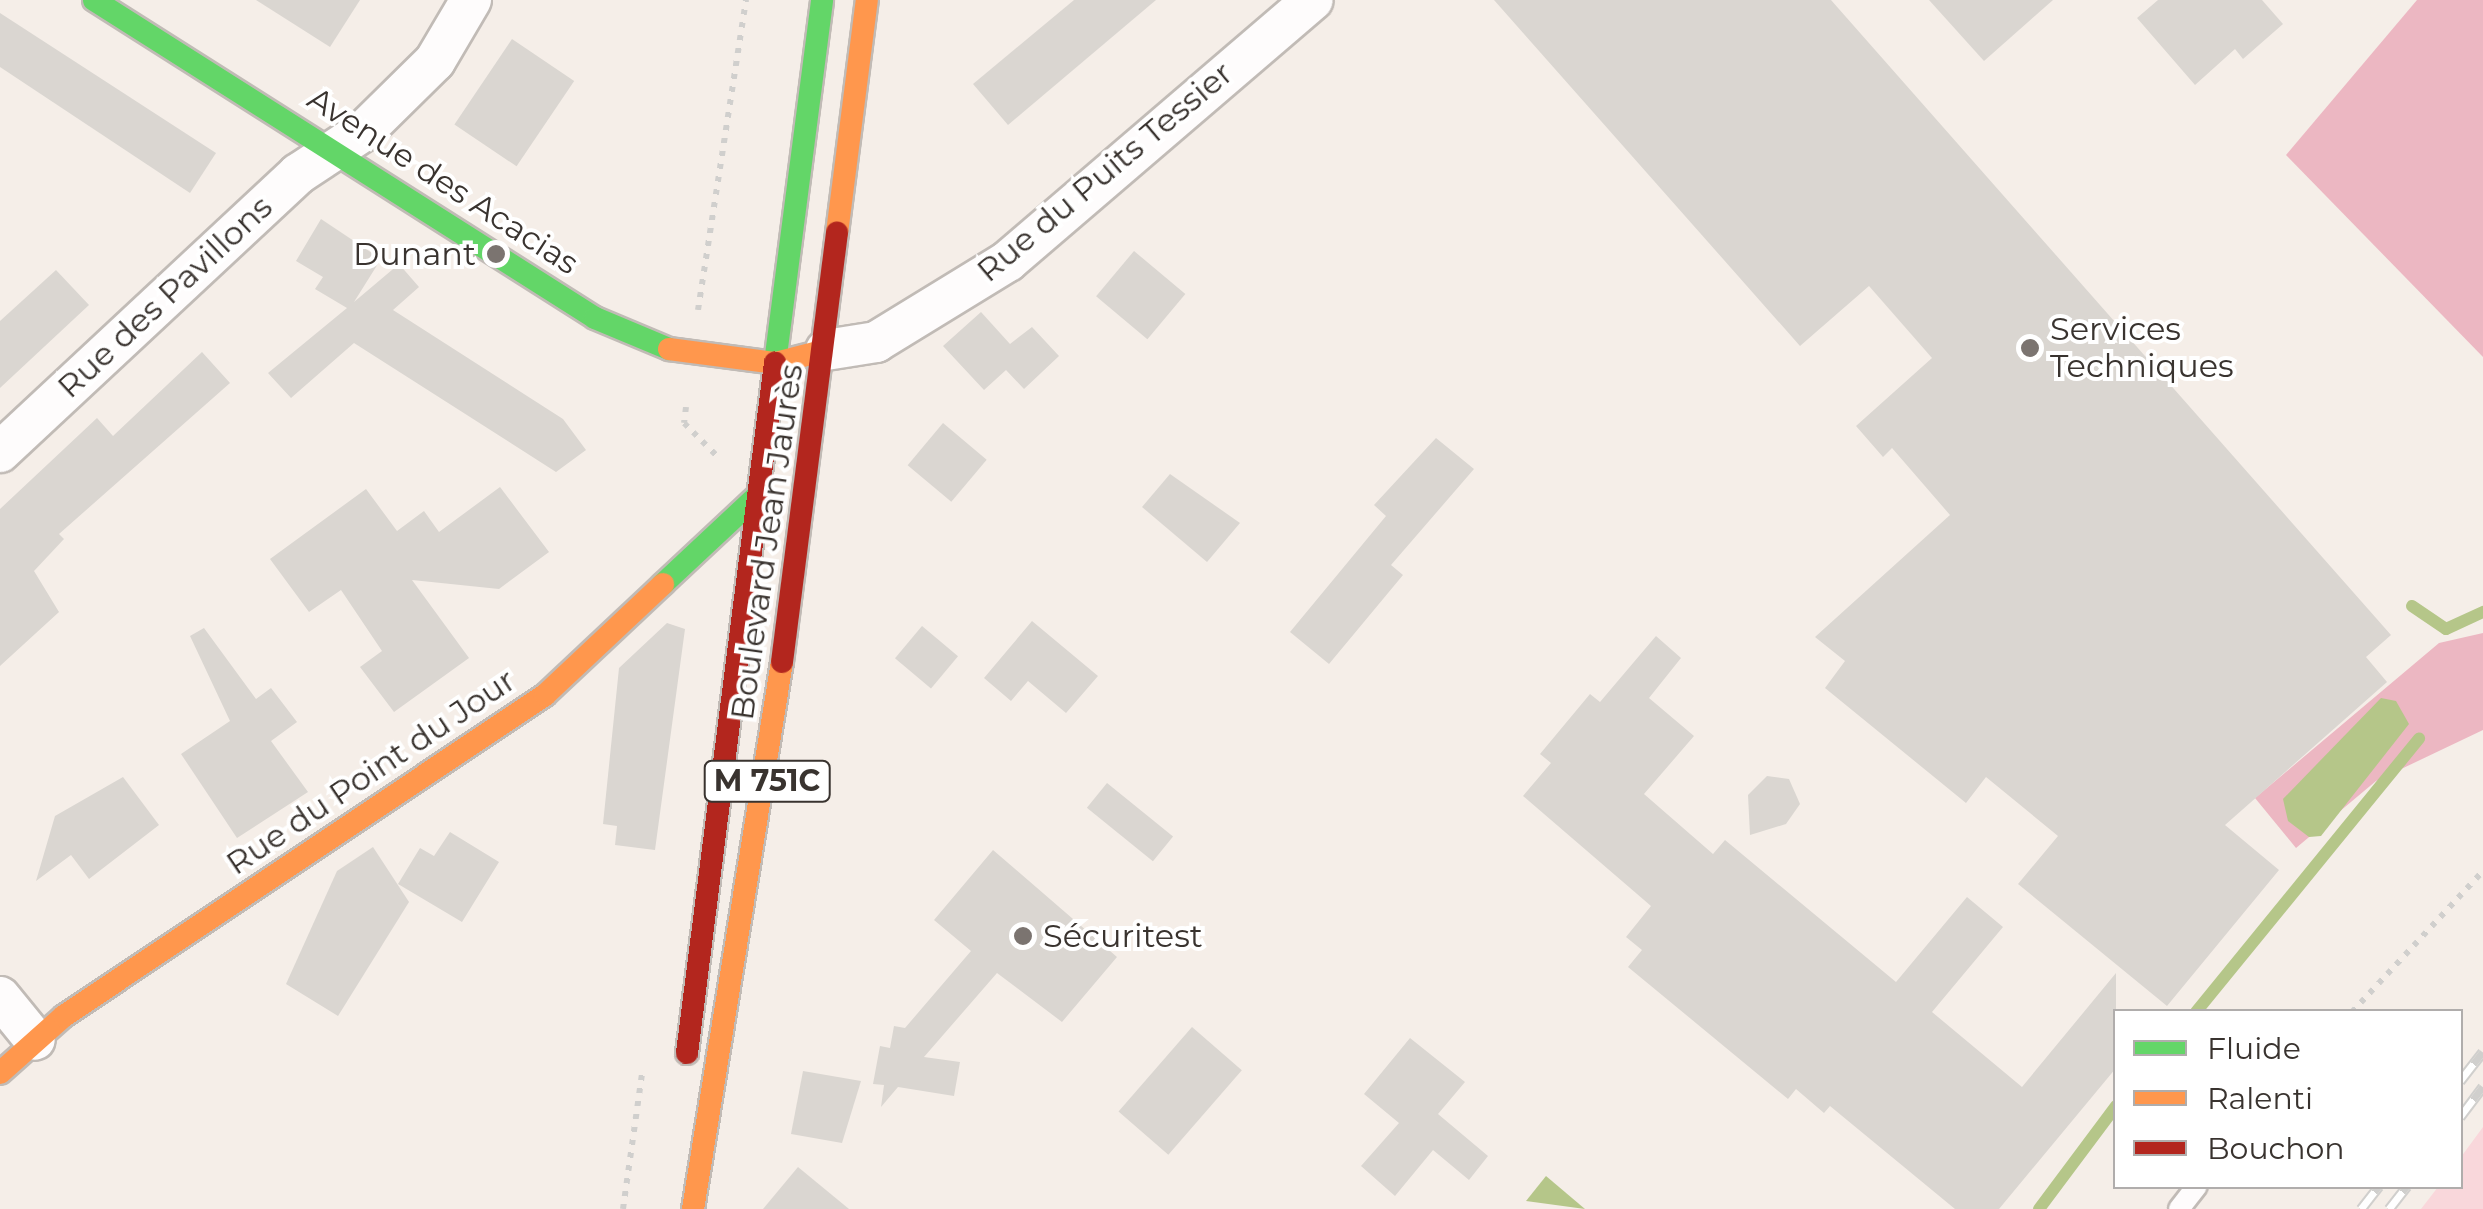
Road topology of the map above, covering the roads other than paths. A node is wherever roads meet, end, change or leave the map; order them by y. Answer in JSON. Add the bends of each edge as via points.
{"nodes":[{"id":1,"x":94,"y":0,"type":"edge"},
{"id":2,"x":471,"y":0,"type":"edge"},
{"id":3,"x":822,"y":0,"type":"edge"},
{"id":4,"x":866,"y":0,"type":"edge"},
{"id":5,"x":1312,"y":0,"type":"edge"},
{"id":6,"x":336,"y":150,"type":"junction"},
{"id":7,"x":826,"y":350,"type":"junction"},
{"id":8,"x":776,"y":363,"type":"junction"},
{"id":9,"x":0,"y":452,"type":"edge"},
{"id":10,"x":756,"y":497,"type":"junction"},
{"id":11,"x":0,"y":997,"type":"edge"},
{"id":12,"x":36,"y":1040,"type":"junction"},
{"id":13,"x":0,"y":1073,"type":"edge"},
{"id":14,"x":684,"y":1074,"type":"dead end"},
{"id":15,"x":678,"y":1132,"type":"dead end"},
{"id":16,"x":2195,"y":1189,"type":"edge"},
{"id":17,"x":670,"y":1209,"type":"edge"},
{"id":18,"x":693,"y":1209,"type":"edge"},
{"id":19,"x":2179,"y":1209,"type":"edge"}],
"edges":[{"from":1,"to":6,"type":"main road","name":"Avenue des Acacias"},
{"from":2,"to":6,"type":"street","name":"Rue des Pavillons","via":[[435,60]]},
{"from":3,"to":8,"type":"main road","name":"Boulevard Jean Jaurès","number":"M 751C"},
{"from":4,"to":7,"type":"main road","name":"Boulevard Jean Jaurès","number":"M 751C"},
{"from":5,"to":7,"type":"street","name":"Rue du Puits Tessier","via":[[1008,261],[876,342]]},
{"from":6,"to":8,"type":"main road","name":"Avenue des Acacias","via":[[595,318],[692,359]]},
{"from":6,"to":9,"type":"street","name":"Rue des Pavillons","via":[[298,174]]},
{"from":7,"to":8,"type":"main road","name":"Rue du Puits Tessier"},
{"from":7,"to":18,"type":"main road","name":"Boulevard Jean Jaurès","number":"M 751C","via":[[761,825]]},
{"from":8,"to":10,"type":"main road","name":"Boulevard Jean Jaurès","number":"M 751C"},
{"from":10,"to":12,"type":"main road","name":"Rue du Point du Jour","via":[[545,694]]},
{"from":10,"to":14,"type":"main road","name":"Boulevard Jean Jaurès","number":"M 751C"},
{"from":11,"to":12,"type":"street"},
{"from":12,"to":13,"type":"main road","name":"Rue du Point du Jour"},
{"from":15,"to":17,"type":"main road"},
{"from":16,"to":19,"type":"lane"}]}
